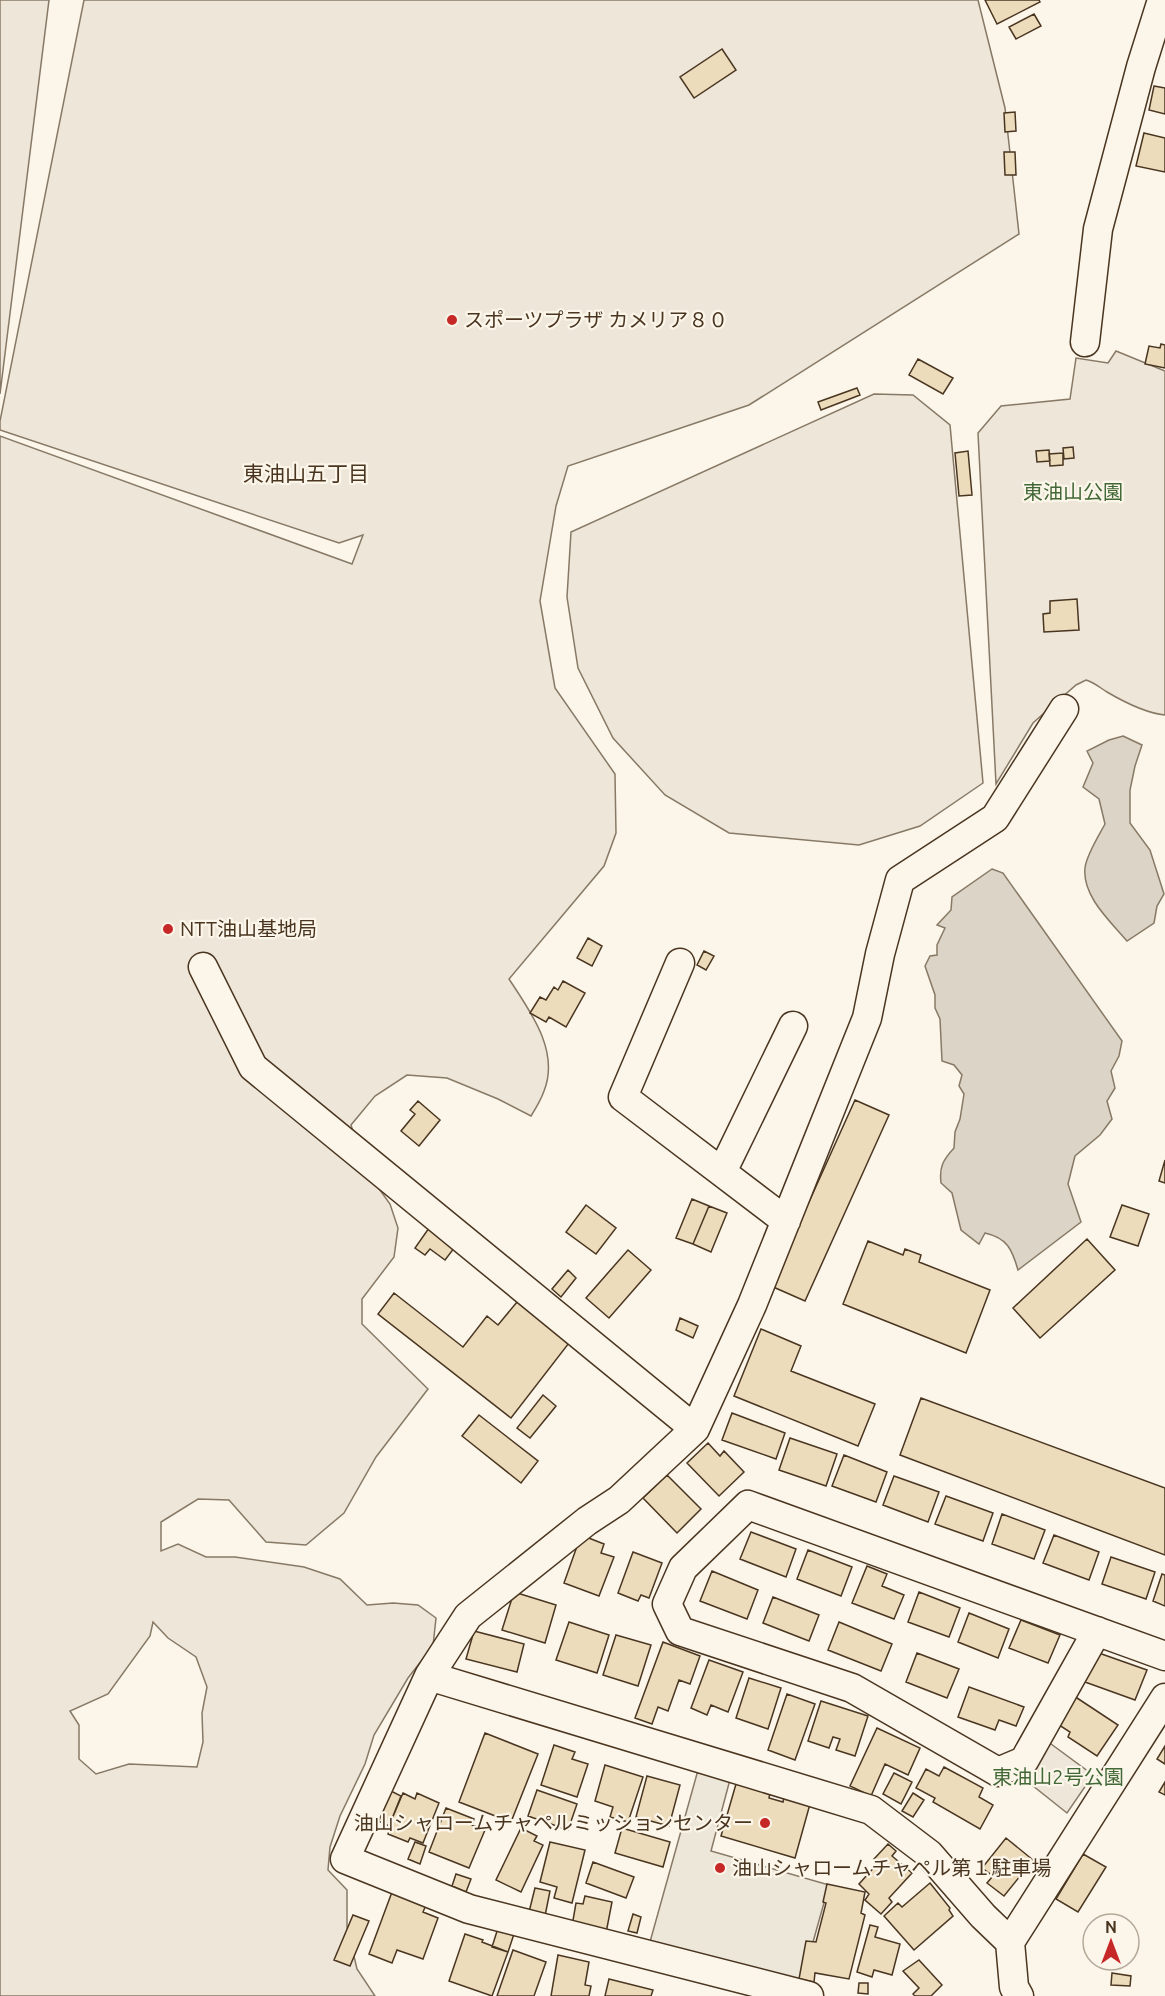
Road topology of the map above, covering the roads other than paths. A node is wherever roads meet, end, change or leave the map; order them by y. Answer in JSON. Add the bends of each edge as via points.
{"nodes":[{"id":1,"x":1162,"y":0,"type":"edge"},
{"id":2,"x":1085,"y":342,"type":"dead end"},
{"id":3,"x":1064,"y":709,"type":"dead end"},
{"id":4,"x":680,"y":963,"type":"dead end"},
{"id":5,"x":203,"y":967,"type":"dead end"},
{"id":6,"x":793,"y":1026,"type":"dead end"},
{"id":7,"x":722,"y":1172,"type":"junction"},
{"id":8,"x":786,"y":1221,"type":"junction"},
{"id":9,"x":695,"y":1429,"type":"junction"},
{"id":10,"x":1097,"y":1632,"type":"junction"},
{"id":11,"x":1165,"y":1656,"type":"edge"},
{"id":12,"x":429,"y":1676,"type":"junction"},
{"id":13,"x":1165,"y":1698,"type":"edge"},
{"id":14,"x":1010,"y":1942,"type":"junction"},
{"id":15,"x":1009,"y":1993,"type":"edge"},
{"id":16,"x":809,"y":1996,"type":"edge"}],
"edges":[{"from":1,"to":2,"type":"street","via":[[1098,229]]},
{"from":3,"to":8,"type":"street","via":[[995,818],[900,880],[867,1018]]},
{"from":4,"to":7,"type":"street","via":[[623,1097]]},
{"from":5,"to":9,"type":"street","via":[[253,1068]]},
{"from":6,"to":7,"type":"street"},
{"from":7,"to":8,"type":"street"},
{"from":8,"to":9,"type":"street"},
{"from":9,"to":12,"type":"street","via":[[619,1500],[468,1616]]},
{"from":10,"to":10,"type":"street","via":[[748,1505],[683,1568],[667,1604],[680,1631],[852,1688],[998,1772],[1024,1761]]},
{"from":10,"to":11,"type":"street"},
{"from":12,"to":14,"type":"street","via":[[871,1810],[929,1854]]},
{"from":12,"to":16,"type":"street","via":[[345,1859],[468,1909]]},
{"from":13,"to":14,"type":"street"},
{"from":14,"to":15,"type":"street"}]}
